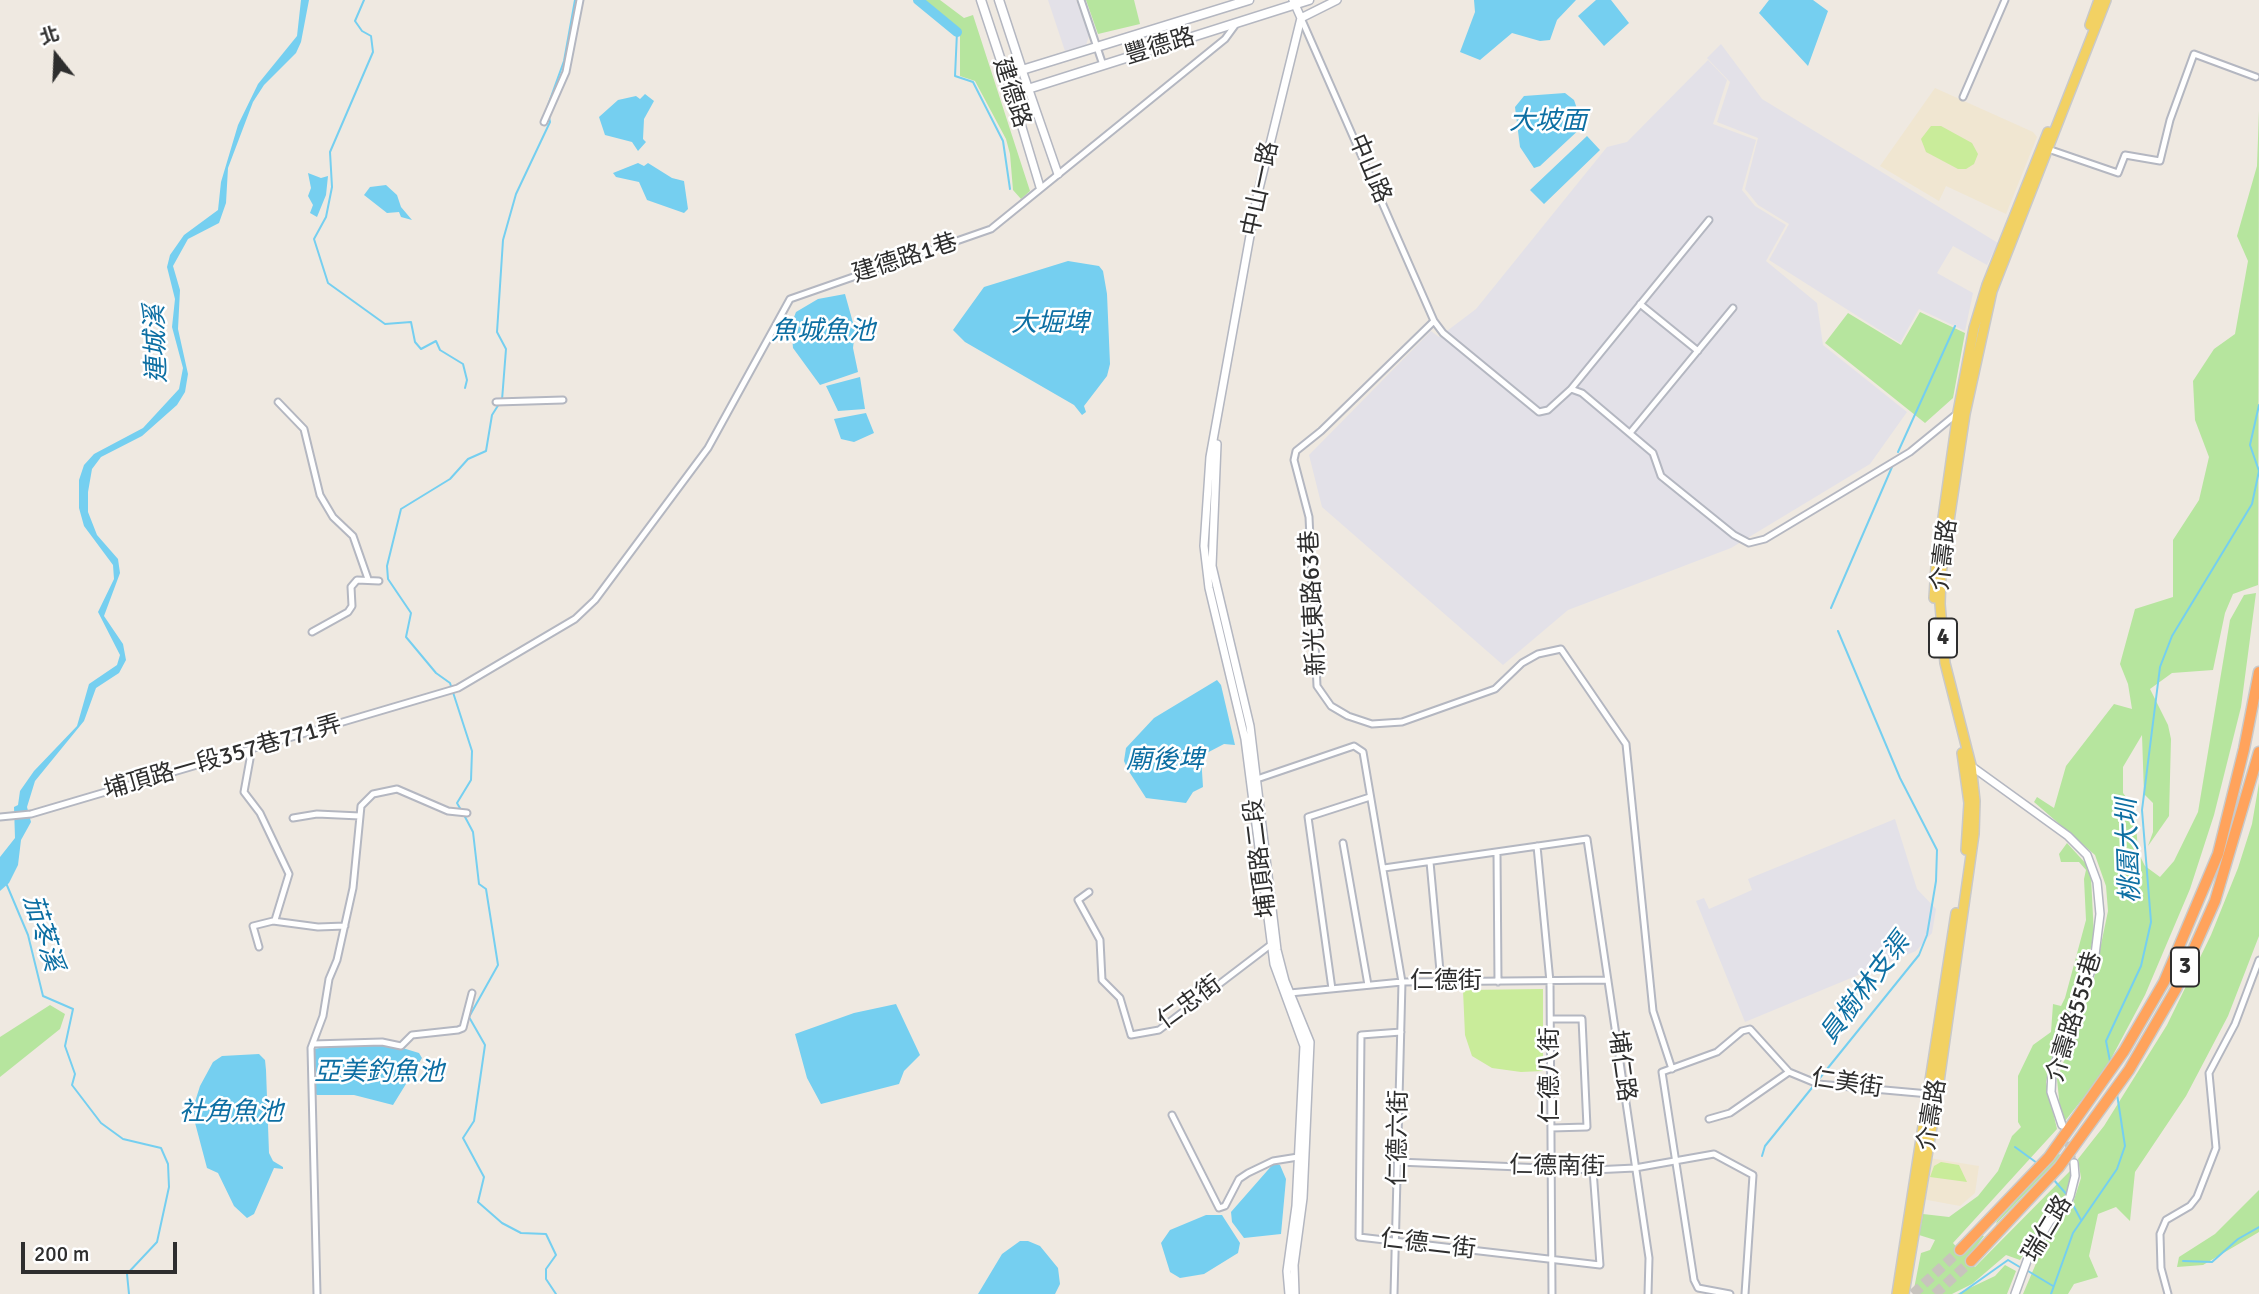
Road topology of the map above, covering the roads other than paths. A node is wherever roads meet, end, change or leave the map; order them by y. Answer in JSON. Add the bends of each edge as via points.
{"nodes":[{"id":1,"x":580,"y":0,"type":"edge"},
{"id":2,"x":981,"y":0,"type":"edge"},
{"id":3,"x":999,"y":0,"type":"edge"},
{"id":4,"x":1081,"y":0,"type":"edge"},
{"id":5,"x":1249,"y":0,"type":"edge"},
{"id":6,"x":1310,"y":0,"type":"edge"},
{"id":7,"x":1337,"y":0,"type":"edge"},
{"id":8,"x":2005,"y":0,"type":"edge"},
{"id":9,"x":2099,"y":0,"type":"edge"},
{"id":10,"x":2106,"y":0,"type":"edge"},
{"id":11,"x":1294,"y":2,"type":"edge"},
{"id":12,"x":1301,"y":18,"type":"junction"},
{"id":13,"x":1236,"y":23,"type":"junction"},
{"id":14,"x":1097,"y":47,"type":"junction"},
{"id":15,"x":1103,"y":65,"type":"junction"},
{"id":16,"x":1022,"y":71,"type":"junction"},
{"id":17,"x":1006,"y":75,"type":"junction"},
{"id":18,"x":2256,"y":77,"type":"dead end"},
{"id":19,"x":1028,"y":89,"type":"junction"},
{"id":20,"x":1012,"y":94,"type":"junction"},
{"id":21,"x":1963,"y":97,"type":"dead end"},
{"id":22,"x":544,"y":122,"type":"dead end"},
{"id":23,"x":2044,"y":148,"type":"junction"},
{"id":24,"x":1058,"y":174,"type":"junction"},
{"id":25,"x":1040,"y":187,"type":"junction"},
{"id":26,"x":1709,"y":220,"type":"dead end"},
{"id":27,"x":1640,"y":304,"type":"junction"},
{"id":28,"x":1733,"y":308,"type":"dead end"},
{"id":29,"x":1434,"y":321,"type":"junction"},
{"id":30,"x":1698,"y":351,"type":"junction"},
{"id":31,"x":1225,"y":381,"type":"joint"},
{"id":32,"x":1571,"y":389,"type":"junction"},
{"id":33,"x":563,"y":400,"type":"dead end"},
{"id":34,"x":278,"y":402,"type":"dead end"},
{"id":35,"x":496,"y":402,"type":"dead end"},
{"id":36,"x":1961,"y":413,"type":"junction"},
{"id":37,"x":1630,"y":433,"type":"junction"},
{"id":38,"x":368,"y":579,"type":"junction"},
{"id":39,"x":379,"y":581,"type":"dead end"},
{"id":40,"x":312,"y":632,"type":"dead end"},
{"id":41,"x":2259,"y":672,"type":"edge"},
{"id":42,"x":456,"y":688,"type":"joint"},
{"id":43,"x":247,"y":751,"type":"junction"},
{"id":44,"x":2259,"y":752,"type":"edge"},
{"id":45,"x":1967,"y":763,"type":"junction"},
{"id":46,"x":1254,"y":780,"type":"junction"},
{"id":47,"x":1370,"y":797,"type":"junction"},
{"id":48,"x":467,"y":813,"type":"dead end"},
{"id":49,"x":360,"y":816,"type":"junction"},
{"id":50,"x":0,"y":817,"type":"edge"},
{"id":51,"x":293,"y":818,"type":"dead end"},
{"id":52,"x":1343,"y":843,"type":"dead end"},
{"id":53,"x":1537,"y":846,"type":"junction"},
{"id":54,"x":1497,"y":852,"type":"junction"},
{"id":55,"x":1430,"y":862,"type":"junction"},
{"id":56,"x":1384,"y":868,"type":"junction"},
{"id":57,"x":1089,"y":892,"type":"dead end"},
{"id":58,"x":275,"y":920,"type":"junction"},
{"id":59,"x":345,"y":926,"type":"junction"},
{"id":60,"x":1274,"y":943,"type":"junction"},
{"id":61,"x":259,"y":947,"type":"dead end"},
{"id":62,"x":2259,"y":960,"type":"edge"},
{"id":63,"x":1608,"y":980,"type":"junction"},
{"id":64,"x":1402,"y":982,"type":"junction"},
{"id":65,"x":1441,"y":982,"type":"junction"},
{"id":66,"x":1498,"y":982,"type":"junction"},
{"id":67,"x":1550,"y":982,"type":"junction"},
{"id":68,"x":1368,"y":985,"type":"junction"},
{"id":69,"x":1332,"y":989,"type":"junction"},
{"id":70,"x":472,"y":993,"type":"dead end"},
{"id":71,"x":1288,"y":993,"type":"junction"},
{"id":72,"x":1551,"y":1019,"type":"junction"},
{"id":73,"x":1401,"y":1032,"type":"junction"},
{"id":74,"x":313,"y":1044,"type":"junction"},
{"id":75,"x":1672,"y":1069,"type":"junction"},
{"id":76,"x":1789,"y":1072,"type":"junction"},
{"id":77,"x":1932,"y":1095,"type":"junction"},
{"id":78,"x":1172,"y":1115,"type":"dead end"},
{"id":79,"x":1709,"y":1119,"type":"dead end"},
{"id":80,"x":2062,"y":1125,"type":"tunnel mouth"},
{"id":81,"x":1551,"y":1128,"type":"junction"},
{"id":82,"x":1298,"y":1157,"type":"junction"},
{"id":83,"x":1677,"y":1160,"type":"junction"},
{"id":84,"x":1398,"y":1162,"type":"junction"},
{"id":85,"x":2074,"y":1163,"type":"tunnel mouth"},
{"id":86,"x":1552,"y":1168,"type":"junction"},
{"id":87,"x":1636,"y":1168,"type":"junction"},
{"id":88,"x":1593,"y":1170,"type":"junction"},
{"id":89,"x":1985,"y":1225,"type":"junction"},
{"id":90,"x":1995,"y":1237,"type":"junction"},
{"id":91,"x":1397,"y":1241,"type":"junction"},
{"id":92,"x":1960,"y":1250,"type":"tunnel mouth"},
{"id":93,"x":1552,"y":1260,"type":"junction"},
{"id":94,"x":1970,"y":1261,"type":"tunnel mouth"},
{"id":95,"x":317,"y":1294,"type":"edge"},
{"id":96,"x":1289,"y":1294,"type":"edge"},
{"id":97,"x":1295,"y":1294,"type":"edge"},
{"id":98,"x":1394,"y":1294,"type":"edge"},
{"id":99,"x":1552,"y":1294,"type":"edge"},
{"id":100,"x":1648,"y":1294,"type":"edge"},
{"id":101,"x":1730,"y":1294,"type":"edge"},
{"id":102,"x":1745,"y":1294,"type":"edge"},
{"id":103,"x":1897,"y":1294,"type":"edge"},
{"id":104,"x":1904,"y":1294,"type":"edge"},
{"id":105,"x":2015,"y":1294,"type":"edge"},
{"id":106,"x":2168,"y":1294,"type":"edge"}],
"edges":[{"from":1,"to":22,"type":"street","via":[[566,72]]},
{"from":2,"to":17,"type":"main road","name":"建德路"},
{"from":3,"to":16,"type":"main road","name":"建德路"},
{"from":4,"to":14,"type":"street"},
{"from":5,"to":14,"type":"main road","name":"豐德路"},
{"from":6,"to":11,"type":"main road","name":"豐德路"},
{"from":7,"to":12,"type":"street"},
{"from":8,"to":21,"type":"street"},
{"from":9,"to":23,"type":"main road","name":"介壽路","number":"4"},
{"from":10,"to":23,"type":"main road","name":"介壽路","number":"4"},
{"from":11,"to":12,"type":"street"},
{"from":11,"to":13,"type":"main road","name":"豐德路"},
{"from":12,"to":29,"type":"street","name":"中山路"},
{"from":12,"to":31,"type":"street","name":"中山一路","via":[[1257,197]]},
{"from":13,"to":15,"type":"main road","name":"豐德路"},
{"from":13,"to":24,"type":"street","name":"建德路1巷","via":[[1225,39]]},
{"from":14,"to":15,"type":"street"},
{"from":14,"to":16,"type":"main road","name":"豐德路"},
{"from":15,"to":19,"type":"main road","name":"豐德路"},
{"from":16,"to":17,"type":"street","name":"豐德路"},
{"from":16,"to":19,"type":"street","name":"建德路"},
{"from":17,"to":20,"type":"main road","name":"建德路"},
{"from":18,"to":23,"type":"street","via":[[2194,54],[2160,161],[2125,155],[2118,173]]},
{"from":19,"to":20,"type":"main road","name":"豐德路"},
{"from":19,"to":24,"type":"street","name":"建德路"},
{"from":20,"to":25,"type":"street","name":"建德路"},
{"from":23,"to":36,"type":"main road","name":"介壽路","number":"4","via":[[1987,285],[1974,327]]},
{"from":24,"to":25,"type":"street","name":"建德路1巷"},
{"from":25,"to":42,"type":"street","name":"建德路1巷","via":[[983,233],[790,299],[708,449],[587,609]]},
{"from":26,"to":27,"type":"street"},
{"from":27,"to":30,"type":"street"},
{"from":27,"to":32,"type":"street"},
{"from":28,"to":30,"type":"street"},
{"from":29,"to":32,"type":"street","via":[[1539,412],[1548,410]]},
{"from":29,"to":75,"type":"street","name":"新光東路63巷","via":[[1296,451],[1294,460],[1309,517],[1317,686],[1331,706],[1348,716],[1372,724],[1402,722],[1495,689],[1522,663],[1561,649],[1626,744],[1653,1011]]},
{"from":30,"to":37,"type":"street"},
{"from":31,"to":46,"type":"street","name":"埔頂路二段","via":[[1217,422],[1212,566],[1251,726]]},
{"from":32,"to":37,"type":"street"},
{"from":33,"to":35,"type":"street"},
{"from":34,"to":38,"type":"street","via":[[304,429],[320,495],[333,517],[353,536]]},
{"from":36,"to":37,"type":"street","via":[[1910,452],[1773,534],[1749,543],[1661,476],[1653,453]]},
{"from":36,"to":45,"type":"main road","name":"介壽路","number":"4","via":[[1934,581],[1938,654]]},
{"from":38,"to":39,"type":"street"},
{"from":38,"to":40,"type":"street","via":[[353,583],[348,612]]},
{"from":41,"to":89,"type":"highway","number":"3","via":[[2218,854],[2164,982],[2093,1097],[2040,1167]]},
{"from":42,"to":43,"type":"street","name":"埔頂路一段357巷771弄"},
{"from":43,"to":50,"type":"street","name":"埔頂路一段357巷771弄","via":[[31,814]]},
{"from":43,"to":58,"type":"street","via":[[250,759],[244,792],[260,813],[289,874]]},
{"from":44,"to":90,"type":"highway","number":"3","via":[[2215,901],[2176,989],[2097,1116],[2051,1177]]},
{"from":45,"to":77,"type":"main road","name":"介壽路","number":"4","via":[[1966,847]]},
{"from":45,"to":80,"type":"street","name":"介壽路555巷","via":[[2068,836],[2087,855],[2097,881],[2100,914],[2094,963],[2052,1071],[2051,1092]]},
{"from":46,"to":47,"type":"street","name":"仁德六街","via":[[1354,747],[1363,752]]},
{"from":46,"to":60,"type":"street","name":"埔頂路二段"},
{"from":47,"to":56,"type":"street","name":"仁德六街"},
{"from":47,"to":69,"type":"street","via":[[1308,817]]},
{"from":48,"to":49,"type":"street","via":[[448,811],[397,789],[367,797]]},
{"from":49,"to":51,"type":"street"},
{"from":49,"to":59,"type":"street"},
{"from":52,"to":68,"type":"street"},
{"from":53,"to":54,"type":"street"},
{"from":53,"to":63,"type":"street","name":"埔仁路","via":[[1587,839]]},
{"from":53,"to":67,"type":"street","name":"仁德八街"},
{"from":54,"to":55,"type":"street"},
{"from":54,"to":66,"type":"street"},
{"from":55,"to":56,"type":"street"},
{"from":55,"to":65,"type":"street"},
{"from":56,"to":64,"type":"street","name":"仁德六街"},
{"from":57,"to":60,"type":"street","name":"仁忠街","via":[[1079,900],[1100,940],[1102,980],[1120,998],[1131,1035],[1158,1030]]},
{"from":58,"to":59,"type":"street"},
{"from":58,"to":61,"type":"street","via":[[253,926]]},
{"from":59,"to":74,"type":"street"},
{"from":60,"to":71,"type":"street","name":"埔頂路二段"},
{"from":62,"to":106,"type":"street","via":[[2235,1024],[2209,1073],[2216,1148],[2197,1196],[2190,1206],[2166,1220],[2160,1234],[2160,1261]]},
{"from":63,"to":67,"type":"street","name":"仁德街"},
{"from":63,"to":87,"type":"street","name":"埔仁路"},
{"from":64,"to":65,"type":"street","name":"仁德街"},
{"from":64,"to":68,"type":"street","name":"仁德街"},
{"from":64,"to":73,"type":"street","name":"仁德六街"},
{"from":65,"to":66,"type":"street","name":"仁德街"},
{"from":66,"to":67,"type":"street","name":"仁德街"},
{"from":67,"to":72,"type":"street","name":"仁德八街"},
{"from":68,"to":69,"type":"street","name":"仁德街"},
{"from":69,"to":71,"type":"street","name":"仁德街"},
{"from":70,"to":74,"type":"street","via":[[463,1028],[458,1030],[412,1035],[401,1046],[382,1042]]},
{"from":71,"to":82,"type":"street","name":"埔頂路二段","via":[[1304,1046]]},
{"from":71,"to":97,"type":"street","name":"埔頂路二段","via":[[1306,1026],[1310,1056]]},
{"from":72,"to":81,"type":"street","name":"仁德八街"},
{"from":72,"to":81,"type":"street","via":[[1582,1019],[1587,1127]]},
{"from":73,"to":84,"type":"street","name":"仁德六街"},
{"from":73,"to":91,"type":"street","name":"仁德二街","via":[[1361,1035],[1359,1237]]},
{"from":74,"to":95,"type":"street"},
{"from":75,"to":76,"type":"street","name":"仁美街","via":[[1717,1052],[1750,1029]]},
{"from":75,"to":83,"type":"street","name":"仁美街","via":[[1662,1072]]},
{"from":76,"to":77,"type":"street","name":"仁美街","via":[[1815,1083]]},
{"from":76,"to":79,"type":"street","via":[[1730,1113]]},
{"from":77,"to":103,"type":"main road","name":"介壽路","number":"4"},
{"from":77,"to":104,"type":"main road","name":"介壽路","number":"4"},
{"from":78,"to":82,"type":"street","via":[[1219,1208],[1248,1172]]},
{"from":81,"to":86,"type":"street","name":"仁德八街"},
{"from":82,"to":96,"type":"street","name":"埔頂路二段","via":[[1287,1271]]},
{"from":83,"to":87,"type":"street","name":"仁德南街"},
{"from":83,"to":101,"type":"street","via":[[1694,1280],[1698,1288]]},
{"from":83,"to":102,"type":"street","name":"仁德南街","via":[[1714,1154],[1752,1175]]},
{"from":84,"to":86,"type":"street","name":"仁德南街"},
{"from":84,"to":91,"type":"street","name":"仁德六街"},
{"from":85,"to":105,"type":"street","name":"瑞仁路","via":[[2075,1177],[2066,1206],[2050,1221],[2028,1258]]},
{"from":86,"to":88,"type":"street","name":"仁德南街"},
{"from":86,"to":93,"type":"street","name":"仁德八街"},
{"from":87,"to":88,"type":"street","name":"仁德南街"},
{"from":87,"to":100,"type":"street","name":"埔仁路","via":[[1649,1258]]},
{"from":88,"to":93,"type":"street","name":"仁德二街","via":[[1600,1265]]},
{"from":89,"to":90,"type":"highway"},
{"from":89,"to":92,"type":"highway","number":"3"},
{"from":90,"to":94,"type":"highway","number":"3"},
{"from":91,"to":93,"type":"street","name":"仁德二街"},
{"from":91,"to":98,"type":"street","name":"仁德六街"},
{"from":93,"to":99,"type":"street","name":"仁德八街"}]}
